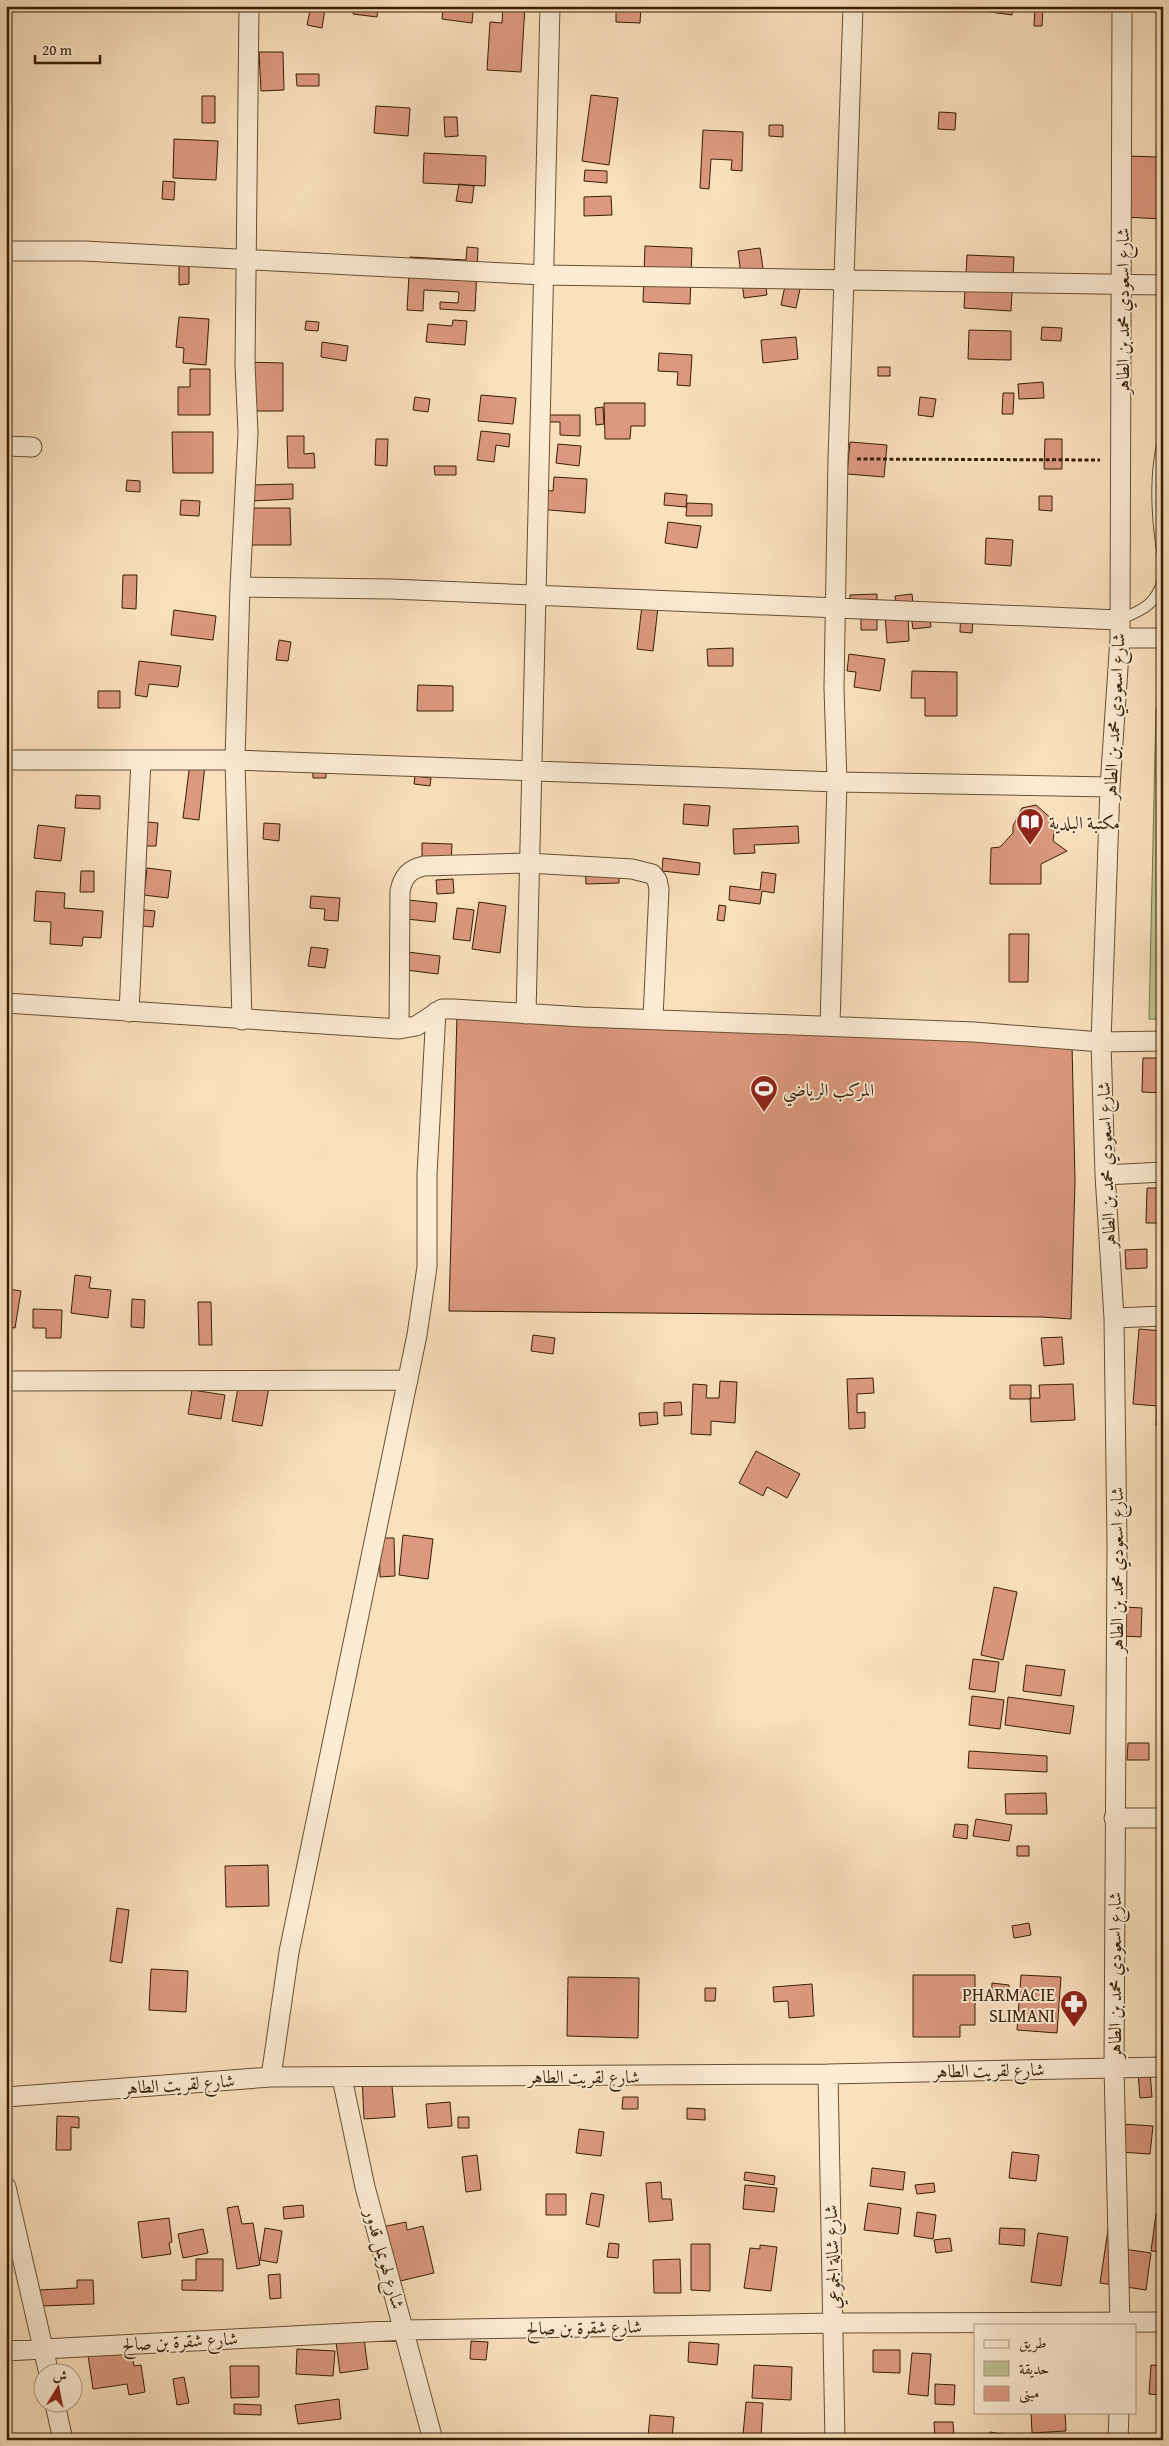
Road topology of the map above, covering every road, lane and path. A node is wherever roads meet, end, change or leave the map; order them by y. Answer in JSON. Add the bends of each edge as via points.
{"nodes":[{"id":1,"x":249,"y":6,"type":"edge"},
{"id":2,"x":550,"y":6,"type":"edge"},
{"id":3,"x":853,"y":6,"type":"edge"},
{"id":4,"x":1122,"y":6,"type":"edge"},
{"id":5,"x":6,"y":251,"type":"edge"},
{"id":6,"x":248,"y":260,"type":"junction"},
{"id":7,"x":544,"y":275,"type":"junction"},
{"id":8,"x":844,"y":279,"type":"junction"},
{"id":9,"x":1122,"y":284,"type":"junction"},
{"id":10,"x":1163,"y":285,"type":"edge"},
{"id":11,"x":1163,"y":441,"type":"edge"},
{"id":12,"x":6,"y":446,"type":"edge"},
{"id":13,"x":32,"y":447,"type":"dead end"},
{"id":14,"x":838,"y":459,"type":"junction"},
{"id":15,"x":1121,"y":460,"type":"junction"},
{"id":16,"x":1163,"y":557,"type":"edge"},
{"id":17,"x":1163,"y":580,"type":"edge"},
{"id":18,"x":240,"y":587,"type":"junction"},
{"id":19,"x":535,"y":595,"type":"junction"},
{"id":20,"x":835,"y":606,"type":"junction"},
{"id":21,"x":1119,"y":620,"type":"junction"},
{"id":22,"x":1120,"y":638,"type":"junction"},
{"id":23,"x":1163,"y":638,"type":"edge"},
{"id":24,"x":6,"y":760,"type":"edge"},
{"id":25,"x":141,"y":760,"type":"junction"},
{"id":26,"x":235,"y":760,"type":"junction"},
{"id":27,"x":533,"y":769,"type":"junction"},
{"id":28,"x":837,"y":782,"type":"junction"},
{"id":29,"x":1110,"y":786,"type":"junction"},
{"id":30,"x":528,"y":863,"type":"junction"},
{"id":31,"x":6,"y":1003,"type":"edge"},
{"id":32,"x":129,"y":1012,"type":"junction"},
{"id":33,"x":436,"y":1012,"type":"junction"},
{"id":34,"x":526,"y":1014,"type":"junction"},
{"id":35,"x":653,"y":1018,"type":"junction"},
{"id":36,"x":242,"y":1020,"type":"junction"},
{"id":37,"x":830,"y":1025,"type":"junction"},
{"id":38,"x":399,"y":1029,"type":"junction"},
{"id":39,"x":1163,"y":1041,"type":"edge"},
{"id":40,"x":1101,"y":1042,"type":"junction"},
{"id":41,"x":1163,"y":1172,"type":"edge"},
{"id":42,"x":1105,"y":1175,"type":"junction"},
{"id":43,"x":1163,"y":1316,"type":"edge"},
{"id":44,"x":1114,"y":1318,"type":"junction"},
{"id":45,"x":408,"y":1380,"type":"junction"},
{"id":46,"x":6,"y":1381,"type":"edge"},
{"id":47,"x":1114,"y":1818,"type":"junction"},
{"id":48,"x":1163,"y":1818,"type":"edge"},
{"id":49,"x":1114,"y":2067,"type":"junction"},
{"id":50,"x":1163,"y":2067,"type":"edge"},
{"id":51,"x":828,"y":2074,"type":"junction"},
{"id":52,"x":272,"y":2077,"type":"junction"},
{"id":53,"x":342,"y":2078,"type":"junction"},
{"id":54,"x":6,"y":2097,"type":"edge"},
{"id":55,"x":6,"y":2187,"type":"edge"},
{"id":56,"x":1163,"y":2322,"type":"edge"},
{"id":57,"x":835,"y":2323,"type":"junction"},
{"id":58,"x":1120,"y":2323,"type":"edge"},
{"id":59,"x":405,"y":2330,"type":"junction"},
{"id":60,"x":43,"y":2348,"type":"junction"},
{"id":61,"x":6,"y":2350,"type":"edge"},
{"id":62,"x":47,"y":2364,"type":"edge"},
{"id":63,"x":58,"y":2414,"type":"edge"},
{"id":64,"x":1118,"y":2414,"type":"edge"},
{"id":65,"x":64,"y":2440,"type":"edge"},
{"id":66,"x":433,"y":2440,"type":"edge"},
{"id":67,"x":835,"y":2440,"type":"edge"},
{"id":68,"x":1118,"y":2440,"type":"edge"}],
"edges":[{"from":1,"to":6,"type":"street"},
{"from":2,"to":7,"type":"street"},
{"from":3,"to":8,"type":"street"},
{"from":4,"to":9,"type":"street","name":"شارع اسعودي محمد بن الطاهر"},
{"from":5,"to":6,"type":"street","via":[[84,251]]},
{"from":6,"to":7,"type":"street"},
{"from":6,"to":18,"type":"street","via":[[245,364],[248,433]]},
{"from":7,"to":8,"type":"street"},
{"from":7,"to":19,"type":"street"},
{"from":8,"to":9,"type":"street"},
{"from":8,"to":14,"type":"street"},
{"from":9,"to":10,"type":"street"},
{"from":9,"to":15,"type":"street","name":"شارع اسعودي محمد بن الطاهر"},
{"from":11,"to":16,"type":"lane","via":[[1159,458],[1158,524]]},
{"from":12,"to":13,"type":"street"},
{"from":14,"to":15,"type":"path"},
{"from":14,"to":20,"type":"street"},
{"from":15,"to":21,"type":"street","name":"شارع اسعودي محمد بن الطاهر"},
{"from":17,"to":21,"type":"lane","via":[[1147,608]]},
{"from":18,"to":19,"type":"street"},
{"from":18,"to":26,"type":"street"},
{"from":19,"to":20,"type":"street"},
{"from":19,"to":27,"type":"street"},
{"from":20,"to":21,"type":"street"},
{"from":20,"to":28,"type":"street"},
{"from":21,"to":22,"type":"street","name":"شارع اسعودي محمد بن الطاهر"},
{"from":22,"to":23,"type":"street"},
{"from":22,"to":29,"type":"street","name":"شارع اسعودي محمد بن الطاهر"},
{"from":24,"to":25,"type":"street"},
{"from":25,"to":26,"type":"street"},
{"from":25,"to":32,"type":"street"},
{"from":26,"to":27,"type":"street"},
{"from":26,"to":36,"type":"street"},
{"from":27,"to":28,"type":"street"},
{"from":27,"to":30,"type":"street"},
{"from":28,"to":29,"type":"street"},
{"from":28,"to":37,"type":"street"},
{"from":29,"to":40,"type":"street","name":"شارع اسعودي محمد بن الطاهر"},
{"from":30,"to":34,"type":"street"},
{"from":30,"to":35,"type":"street","via":[[632,869],[652,874],[657,880]]},
{"from":30,"to":38,"type":"street","via":[[424,866],[415,868],[402,880]]},
{"from":31,"to":32,"type":"street"},
{"from":32,"to":36,"type":"street"},
{"from":33,"to":34,"type":"street","via":[[453,1009]]},
{"from":33,"to":38,"type":"street","via":[[416,1026]]},
{"from":33,"to":45,"type":"street","via":[[427,1174],[427,1268]]},
{"from":34,"to":35,"type":"street"},
{"from":35,"to":37,"type":"street"},
{"from":36,"to":38,"type":"street"},
{"from":37,"to":40,"type":"street"},
{"from":39,"to":40,"type":"street"},
{"from":40,"to":42,"type":"street","name":"شارع اسعودي محمد بن الطاهر"},
{"from":41,"to":42,"type":"street"},
{"from":42,"to":44,"type":"street","name":"شارع اسعودي محمد بن الطاهر"},
{"from":43,"to":44,"type":"street"},
{"from":44,"to":47,"type":"street","name":"شارع اسعودي محمد بن الطاهر","via":[[1117,1544]]},
{"from":45,"to":46,"type":"street"},
{"from":45,"to":52,"type":"street","via":[[289,1952]]},
{"from":47,"to":48,"type":"street"},
{"from":47,"to":49,"type":"street","name":"شارع اسعودي محمد بن الطاهر"},
{"from":49,"to":50,"type":"street","name":"شارع لقريت الطاهر"},
{"from":49,"to":51,"type":"street","name":"شارع لقريت الطاهر"},
{"from":49,"to":58,"type":"street","name":"شارع اسعودي محمد بن الطاهر"},
{"from":51,"to":53,"type":"street","name":"شارع لقريت الطاهر"},
{"from":51,"to":57,"type":"street","name":"شارع شالة الجموعي"},
{"from":52,"to":53,"type":"street","name":"شارع لقريت الطاهر"},
{"from":52,"to":54,"type":"street","name":"شارع لقريت الطاهر"},
{"from":53,"to":59,"type":"street","name":"شارع لهويمل قدور","via":[[365,2187]]},
{"from":55,"to":60,"type":"street"},
{"from":56,"to":58,"type":"street","name":"شارع شقرة بن صالح"},
{"from":57,"to":58,"type":"street","name":"شارع شقرة بن صالح"},
{"from":57,"to":59,"type":"street","name":"شارع شقرة بن صالح"},
{"from":57,"to":67,"type":"street","name":"شارع شالة الجموعي"},
{"from":59,"to":60,"type":"street","name":"شارع شقرة بن صالح"},
{"from":59,"to":66,"type":"street","name":"شارع لهويمل قدور"},
{"from":60,"to":61,"type":"street","name":"شارع شقرة بن صالح"},
{"from":60,"to":62,"type":"street"},
{"from":63,"to":65,"type":"street"},
{"from":64,"to":68,"type":"street"}]}
